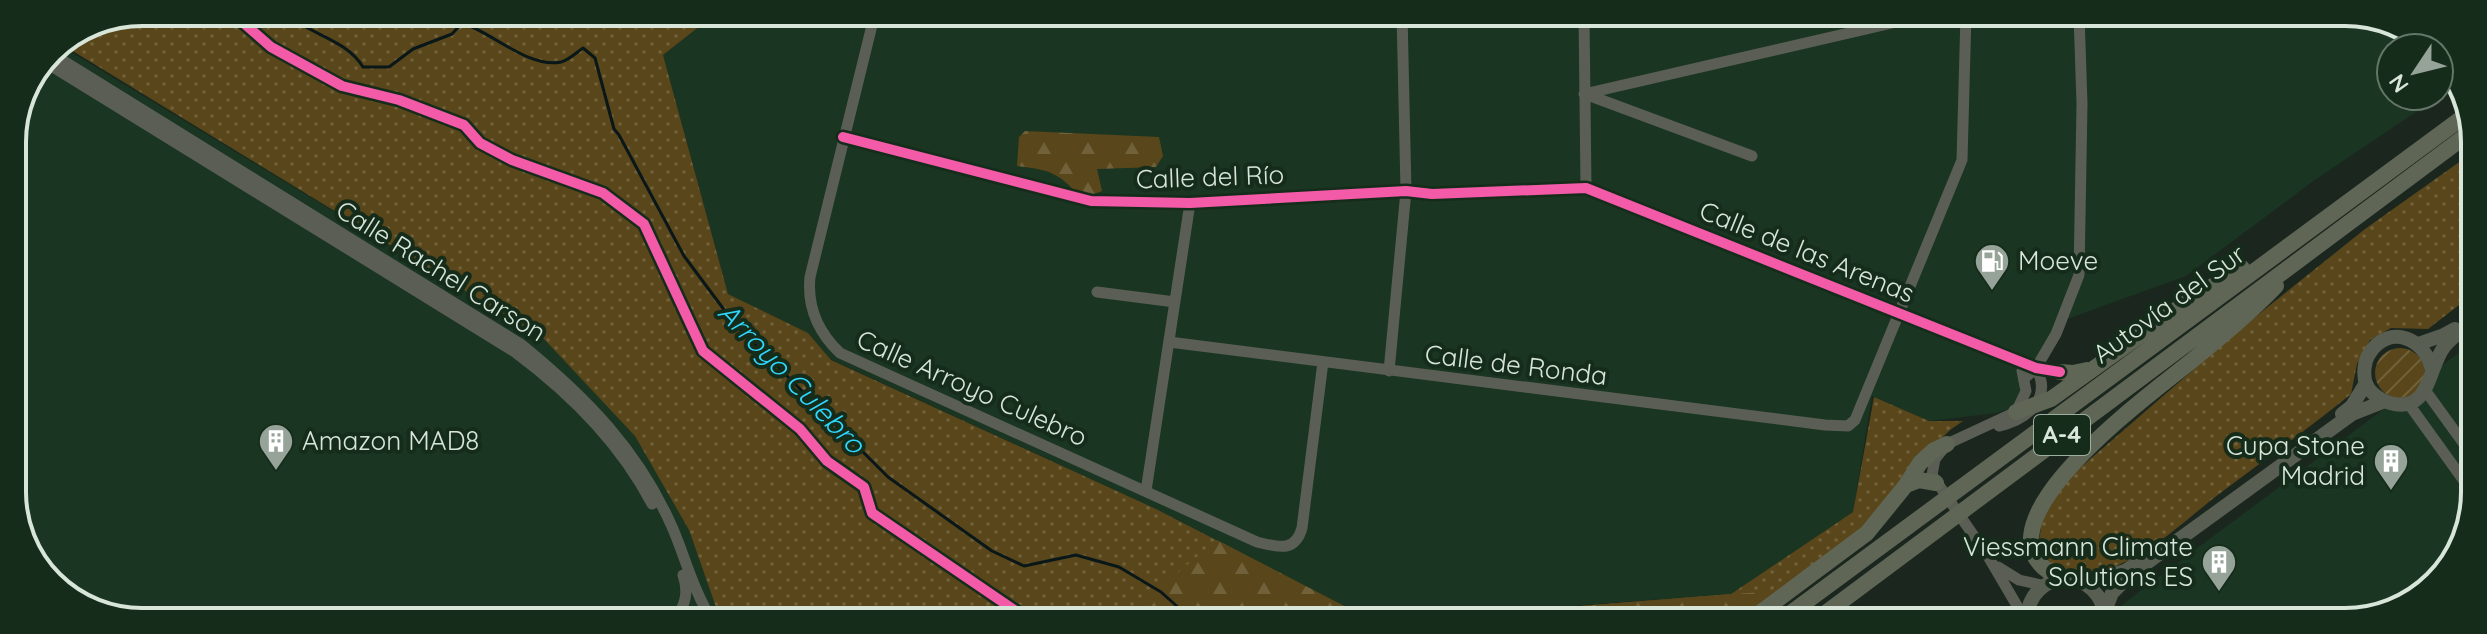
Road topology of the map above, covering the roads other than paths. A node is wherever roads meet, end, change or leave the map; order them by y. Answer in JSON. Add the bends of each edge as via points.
{"nodes":[{"id":1,"x":872,"y":26,"type":"edge"},
{"id":2,"x":1402,"y":26,"type":"edge"},
{"id":3,"x":1584,"y":26,"type":"edge"},
{"id":4,"x":1879,"y":26,"type":"edge"},
{"id":5,"x":1966,"y":26,"type":"edge"},
{"id":6,"x":2079,"y":26,"type":"edge"},
{"id":7,"x":62,"y":60,"type":"edge"},
{"id":8,"x":54,"y":68,"type":"edge"},
{"id":9,"x":1584,"y":94,"type":"junction"},
{"id":10,"x":2459,"y":121,"type":"edge"},
{"id":11,"x":843,"y":137,"type":"junction"},
{"id":12,"x":2461,"y":139,"type":"edge"},
{"id":13,"x":1752,"y":156,"type":"dead end"},
{"id":14,"x":1586,"y":188,"type":"junction"},
{"id":15,"x":1406,"y":191,"type":"junction"},
{"id":16,"x":1190,"y":203,"type":"junction"},
{"id":17,"x":2307,"y":243,"type":"junction"},
{"id":18,"x":1097,"y":292,"type":"dead end"},
{"id":19,"x":1175,"y":302,"type":"junction"},
{"id":20,"x":1901,"y":314,"type":"junction"},
{"id":21,"x":2461,"y":323,"type":"edge"},
{"id":22,"x":2461,"y":331,"type":"edge"},
{"id":23,"x":1169,"y":342,"type":"junction"},
{"id":24,"x":2418,"y":344,"type":"junction"},
{"id":25,"x":2012,"y":357,"type":"junction"},
{"id":26,"x":1323,"y":362,"type":"junction"},
{"id":27,"x":2095,"y":366,"type":"junction"},
{"id":28,"x":2036,"y":368,"type":"junction"},
{"id":29,"x":1389,"y":371,"type":"junction"},
{"id":30,"x":2432,"y":371,"type":"junction"},
{"id":31,"x":2060,"y":372,"type":"joint"},
{"id":32,"x":2025,"y":378,"type":"junction"},
{"id":33,"x":2366,"y":383,"type":"junction"},
{"id":34,"x":2425,"y":390,"type":"junction"},
{"id":35,"x":2385,"y":401,"type":"junction"},
{"id":36,"x":2408,"y":403,"type":"junction"},
{"id":37,"x":2035,"y":406,"type":"junction"},
{"id":38,"x":2016,"y":412,"type":"junction"},
{"id":39,"x":1979,"y":429,"type":"junction"},
{"id":40,"x":2461,"y":440,"type":"edge"},
{"id":41,"x":1947,"y":444,"type":"junction"},
{"id":42,"x":2461,"y":477,"type":"edge"},
{"id":43,"x":1936,"y":483,"type":"junction"},
{"id":44,"x":1906,"y":485,"type":"junction"},
{"id":45,"x":1146,"y":491,"type":"junction"},
{"id":46,"x":1878,"y":548,"type":"junction"},
{"id":47,"x":1989,"y":558,"type":"junction"},
{"id":48,"x":2063,"y":579,"type":"junction"},
{"id":49,"x":2084,"y":583,"type":"junction"},
{"id":50,"x":2045,"y":586,"type":"junction"},
{"id":51,"x":682,"y":608,"type":"edge"},
{"id":52,"x":705,"y":608,"type":"edge"},
{"id":53,"x":1767,"y":608,"type":"edge"},
{"id":54,"x":1781,"y":608,"type":"edge"},
{"id":55,"x":1797,"y":608,"type":"edge"},
{"id":56,"x":1832,"y":608,"type":"edge"},
{"id":57,"x":2019,"y":608,"type":"edge"},
{"id":58,"x":2030,"y":608,"type":"edge"},
{"id":59,"x":2102,"y":608,"type":"edge"},
{"id":60,"x":2107,"y":608,"type":"edge"}],
"edges":[{"from":1,"to":11,"type":"street","name":"Calle Arroyo Culebro"},
{"from":2,"to":15,"type":"street"},
{"from":3,"to":9,"type":"street"},
{"from":4,"to":9,"type":"street"},
{"from":5,"to":20,"type":"street","via":[[1962,160]]},
{"from":6,"to":28,"type":"street","via":[[2079,275]]},
{"from":7,"to":52,"type":"street","name":"Calle Rachel Carson","via":[[522,345],[552,369],[620,437],[651,485]]},
{"from":8,"to":51,"type":"street","name":"Calle Rachel Carson","via":[[549,377],[616,446],[647,494],[687,588]]},
{"from":9,"to":13,"type":"street"},
{"from":9,"to":14,"type":"street"},
{"from":10,"to":17,"type":"highway","name":"Autovía del Sur","number":"A-4"},
{"from":11,"to":16,"type":"street","name":"Calle del Río","via":[[1091,201]]},
{"from":11,"to":45,"type":"street","name":"Calle Arroyo Culebro","via":[[810,277],[811,303],[825,339],[840,353]]},
{"from":12,"to":17,"type":"highway","name":"Autovía del Sur","number":"A-4"},
{"from":14,"to":15,"type":"street","name":"Calle del Río"},
{"from":14,"to":20,"type":"street","name":"Calle de las Arenas"},
{"from":15,"to":16,"type":"street","name":"Calle del Río"},
{"from":15,"to":29,"type":"street"},
{"from":16,"to":19,"type":"street"},
{"from":17,"to":27,"type":"highway","via":[[2263,254]]},
{"from":17,"to":46,"type":"highway","name":"Autovía del Sur","number":"A-4"},
{"from":17,"to":48,"type":"highway","via":[[2231,329],[2091,445],[2054,485],[2032,524],[2031,546],[2040,567]]},
{"from":17,"to":56,"type":"highway","name":"Autovía del Sur","number":"A-4"},
{"from":18,"to":19,"type":"street"},
{"from":19,"to":23,"type":"street"},
{"from":20,"to":25,"type":"street","name":"Calle de las Arenas"},
{"from":20,"to":29,"type":"street","name":"Calle de Ronda","via":[[1848,426]]},
{"from":21,"to":24,"type":"main road"},
{"from":22,"to":30,"type":"main road","via":[[2449,340]]},
{"from":23,"to":26,"type":"street","name":"Calle de Ronda"},
{"from":23,"to":45,"type":"street"},
{"from":24,"to":30,"type":"main road"},
{"from":24,"to":33,"type":"main road","via":[[2401,337],[2376,346],[2366,360]]},
{"from":25,"to":28,"type":"street","name":"Calle de las Arenas"},
{"from":25,"to":32,"type":"street"},
{"from":26,"to":29,"type":"street","name":"Calle de Ronda"},
{"from":26,"to":45,"type":"street","name":"Calle Arroyo Culebro","via":[[1296,544],[1281,548],[1257,542]]},
{"from":27,"to":31,"type":"highway"},
{"from":27,"to":37,"type":"highway"},
{"from":28,"to":31,"type":"street","name":"Calle de las Arenas"},
{"from":28,"to":32,"type":"street"},
{"from":28,"to":37,"type":"street","via":[[2042,386]]},
{"from":30,"to":34,"type":"main road"},
{"from":32,"to":38,"type":"street","via":[[2026,391]]},
{"from":33,"to":35,"type":"main road"},
{"from":33,"to":49,"type":"main road","via":[[2352,406],[2167,542],[2125,571]]},
{"from":34,"to":36,"type":"main road"},
{"from":34,"to":40,"type":"street"},
{"from":35,"to":36,"type":"main road"},
{"from":35,"to":60,"type":"main road","via":[[2366,408],[2145,576],[2127,578],[2112,593]]},
{"from":36,"to":42,"type":"street"},
{"from":37,"to":38,"type":"highway"},
{"from":37,"to":39,"type":"street","via":[[2014,422]]},
{"from":38,"to":39,"type":"street"},
{"from":39,"to":41,"type":"street"},
{"from":41,"to":43,"type":"street","via":[[1933,464]]},
{"from":41,"to":44,"type":"highway","via":[[1920,463]]},
{"from":43,"to":44,"type":"highway","via":[[1919,480]]},
{"from":43,"to":47,"type":"street"},
{"from":44,"to":53,"type":"highway","via":[[1852,547]]},
{"from":46,"to":54,"type":"highway"},
{"from":46,"to":55,"type":"highway","name":"Autovía del Sur","number":"A-4"},
{"from":47,"to":50,"type":"street","via":[[2019,580]]},
{"from":47,"to":57,"type":"street"},
{"from":48,"to":49,"type":"main road"},
{"from":48,"to":50,"type":"main road"},
{"from":49,"to":59,"type":"main road","via":[[2098,595]]},
{"from":50,"to":58,"type":"main road"}]}
